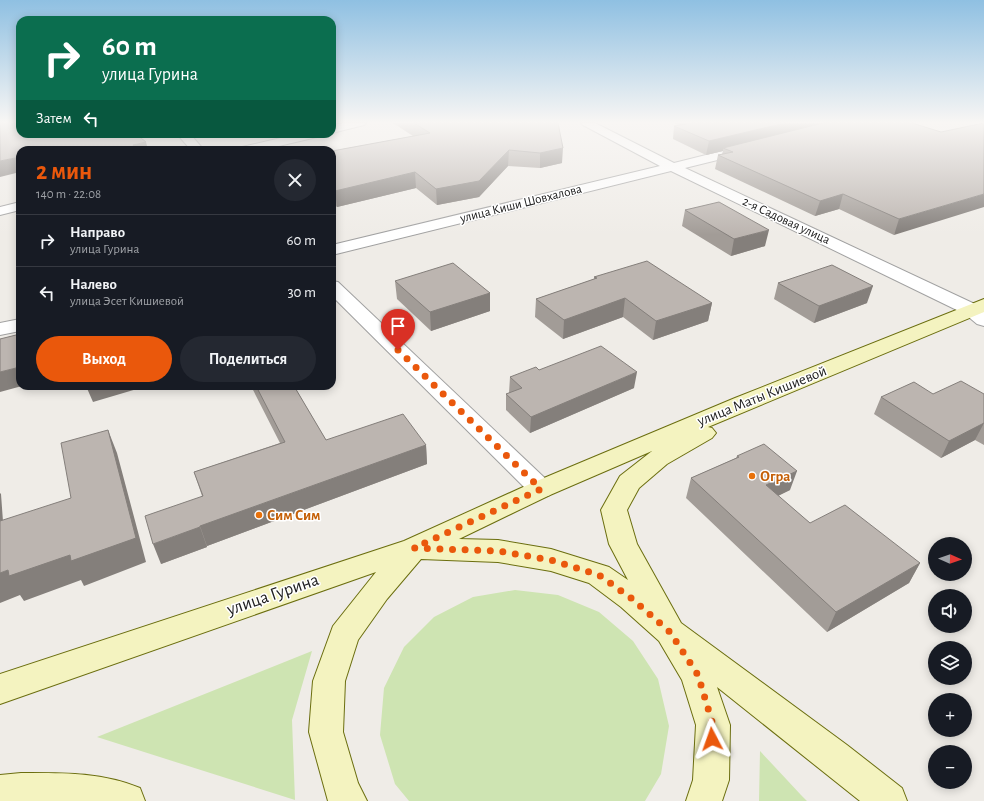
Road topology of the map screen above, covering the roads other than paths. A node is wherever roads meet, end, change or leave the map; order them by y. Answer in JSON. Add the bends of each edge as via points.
{"nodes":[{"id":1,"x":659,"y":160,"type":"edge"},
{"id":2,"x":703,"y":160,"type":"edge"},
{"id":3,"x":674,"y":168,"type":"junction"},
{"id":4,"x":16,"y":207,"type":"edge"},
{"id":5,"x":0,"y":211,"type":"edge"},
{"id":6,"x":336,"y":249,"type":"edge"},
{"id":7,"x":336,"y":290,"type":"edge"},
{"id":8,"x":980,"y":312,"type":"edge"},
{"id":9,"x":16,"y":326,"type":"edge"},
{"id":10,"x":0,"y":329,"type":"edge"},
{"id":11,"x":743,"y":403,"type":"junction"},
{"id":12,"x":541,"y":489,"type":"junction"},
{"id":13,"x":414,"y":548,"type":"junction"},
{"id":14,"x":670,"y":632,"type":"junction"},
{"id":15,"x":0,"y":689,"type":"edge"},
{"id":16,"x":0,"y":793,"type":"edge"},
{"id":17,"x":127,"y":801,"type":"edge"},
{"id":18,"x":349,"y":801,"type":"edge"},
{"id":19,"x":704,"y":801,"type":"edge"},
{"id":20,"x":889,"y":801,"type":"edge"}],
"edges":[{"from":1,"to":3,"type":"street","name":"2-я Садовая улица"},
{"from":2,"to":3,"type":"street","name":"улица Киши Шовхалова"},
{"from":3,"to":6,"type":"street","name":"улица Киши Шовхалова"},
{"from":3,"to":8,"type":"street","name":"2-я Садовая улица"},
{"from":4,"to":5,"type":"street"},
{"from":7,"to":12,"type":"street"},
{"from":8,"to":11,"type":"main road","name":"улица Маты Кишиевой"},
{"from":9,"to":10,"type":"street"},
{"from":11,"to":12,"type":"main road","name":"улица Маты Кишиевой"},
{"from":11,"to":14,"type":"main road","via":[[701,436],[653,462],[629,482],[614,510],[623,544]]},
{"from":12,"to":13,"type":"main road","name":"улица Гурина"},
{"from":13,"to":14,"type":"main road","via":[[498,551],[551,560],[599,575],[631,598]]},
{"from":13,"to":15,"type":"main road","name":"улица Гурина"},
{"from":13,"to":18,"type":"main road","via":[[344,635],[329,680],[326,732],[343,793]]},
{"from":14,"to":19,"type":"main road","via":[[698,675],[713,725],[711,780]]},
{"from":14,"to":20,"type":"main road","via":[[835,756]]},
{"from":16,"to":17,"type":"main road","via":[[21,790],[87,792]]}]}
